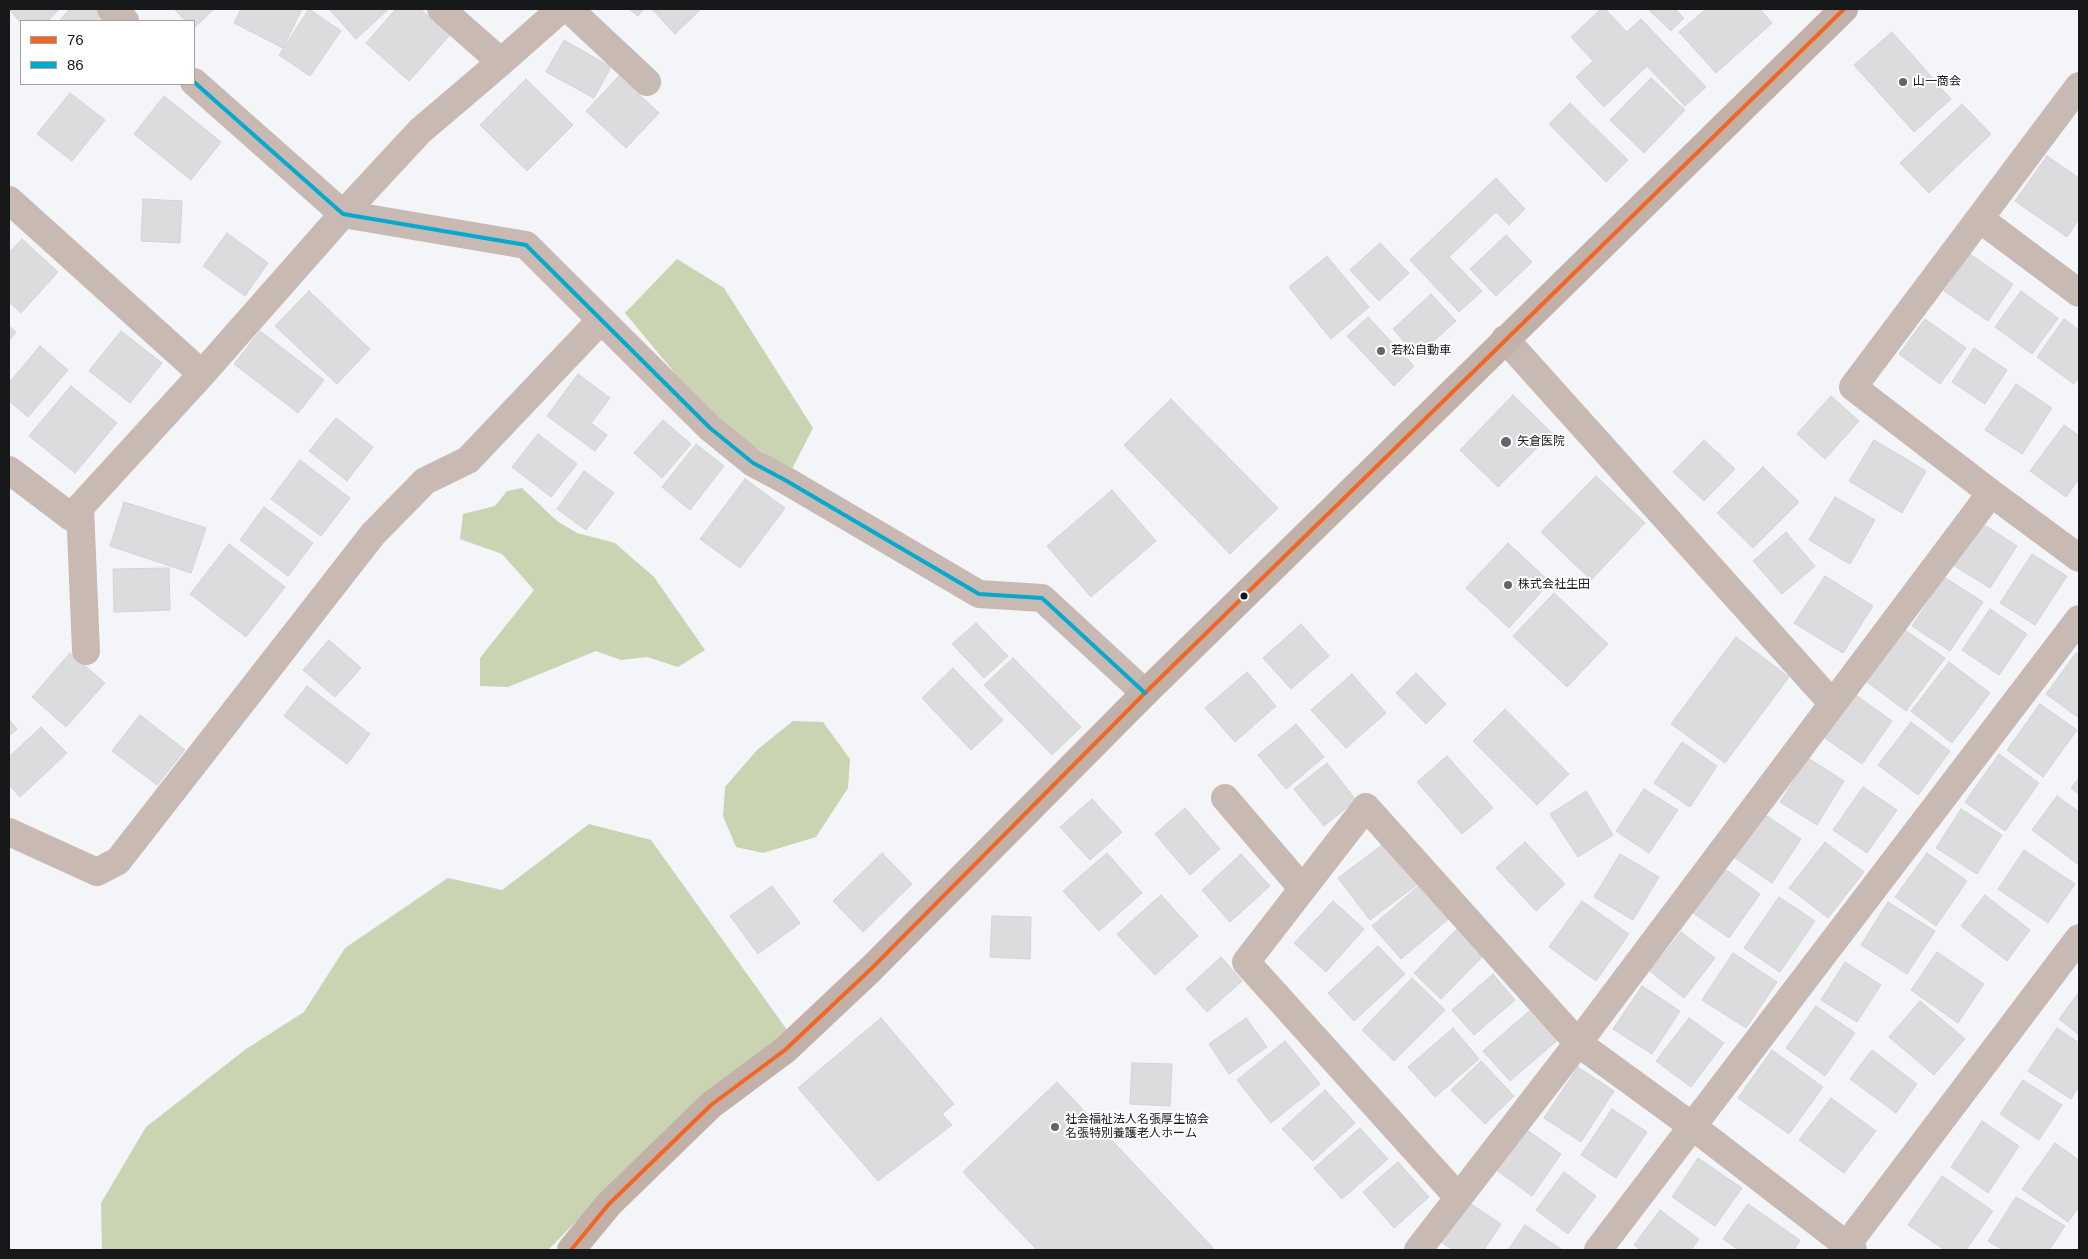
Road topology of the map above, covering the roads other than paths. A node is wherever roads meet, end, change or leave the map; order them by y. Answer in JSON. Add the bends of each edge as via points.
{"nodes":[{"id":1,"x":111,"y":9,"type":"edge"},
{"id":2,"x":441,"y":9,"type":"edge"},
{"id":3,"x":561,"y":9,"type":"edge"},
{"id":4,"x":569,"y":9,"type":"edge"},
{"id":5,"x":1844,"y":9,"type":"edge"},
{"id":6,"x":124,"y":20,"type":"edge"},
{"id":7,"x":500,"y":62,"type":"junction"},
{"id":8,"x":647,"y":82,"type":"dead end"},
{"id":9,"x":195,"y":83,"type":"edge"},
{"id":10,"x":2079,"y":86,"type":"edge"},
{"id":11,"x":9,"y":200,"type":"edge"},
{"id":12,"x":343,"y":214,"type":"junction"},
{"id":13,"x":1980,"y":218,"type":"junction"},
{"id":14,"x":2079,"y":294,"type":"edge"},
{"id":15,"x":601,"y":320,"type":"junction"},
{"id":16,"x":1505,"y":339,"type":"junction"},
{"id":17,"x":202,"y":374,"type":"junction"},
{"id":18,"x":9,"y":470,"type":"edge"},
{"id":19,"x":1991,"y":493,"type":"junction"},
{"id":20,"x":80,"y":507,"type":"junction"},
{"id":21,"x":2079,"y":558,"type":"edge"},
{"id":22,"x":2079,"y":619,"type":"edge"},
{"id":23,"x":86,"y":651,"type":"dead end"},
{"id":24,"x":1144,"y":693,"type":"junction"},
{"id":25,"x":1832,"y":703,"type":"junction"},
{"id":26,"x":1225,"y":798,"type":"dead end"},
{"id":27,"x":9,"y":832,"type":"edge"},
{"id":28,"x":1302,"y":888,"type":"junction"},
{"id":29,"x":2079,"y":938,"type":"edge"},
{"id":30,"x":1578,"y":1043,"type":"junction"},
{"id":31,"x":1692,"y":1126,"type":"junction"},
{"id":32,"x":1458,"y":1197,"type":"junction"},
{"id":33,"x":1848,"y":1249,"type":"edge"},
{"id":34,"x":570,"y":1250,"type":"edge"},
{"id":35,"x":1418,"y":1250,"type":"edge"},
{"id":36,"x":1598,"y":1250,"type":"edge"}],
"edges":[{"from":1,"to":6,"type":"street"},
{"from":2,"to":7,"type":"street"},
{"from":3,"to":7,"type":"street"},
{"from":4,"to":8,"type":"street"},
{"from":5,"to":16,"type":"main road"},
{"from":7,"to":12,"type":"street","via":[[420,131]]},
{"from":9,"to":12,"type":"street"},
{"from":10,"to":13,"type":"street"},
{"from":11,"to":17,"type":"street"},
{"from":12,"to":15,"type":"street","via":[[526,245]]},
{"from":12,"to":17,"type":"street"},
{"from":13,"to":14,"type":"street"},
{"from":13,"to":19,"type":"street","via":[[1853,387]]},
{"from":15,"to":24,"type":"street","via":[[710,428],[753,463],[980,594],[1042,598]]},
{"from":15,"to":27,"type":"street","via":[[468,460],[425,481],[373,534],[118,861],[97,872]]},
{"from":16,"to":24,"type":"main road"},
{"from":16,"to":25,"type":"street"},
{"from":17,"to":20,"type":"street"},
{"from":18,"to":20,"type":"street","via":[[71,517]]},
{"from":19,"to":21,"type":"street"},
{"from":19,"to":25,"type":"street"},
{"from":20,"to":23,"type":"street"},
{"from":22,"to":31,"type":"street"},
{"from":24,"to":34,"type":"main road","via":[[871,969],[785,1050],[711,1105],[609,1204]]},
{"from":25,"to":30,"type":"street"},
{"from":26,"to":28,"type":"street"},
{"from":28,"to":30,"type":"street","via":[[1366,807]]},
{"from":28,"to":32,"type":"street","via":[[1246,962]]},
{"from":29,"to":33,"type":"street"},
{"from":30,"to":31,"type":"street"},
{"from":30,"to":32,"type":"street"},
{"from":31,"to":33,"type":"street"},
{"from":31,"to":36,"type":"street"},
{"from":32,"to":35,"type":"street"}]}
